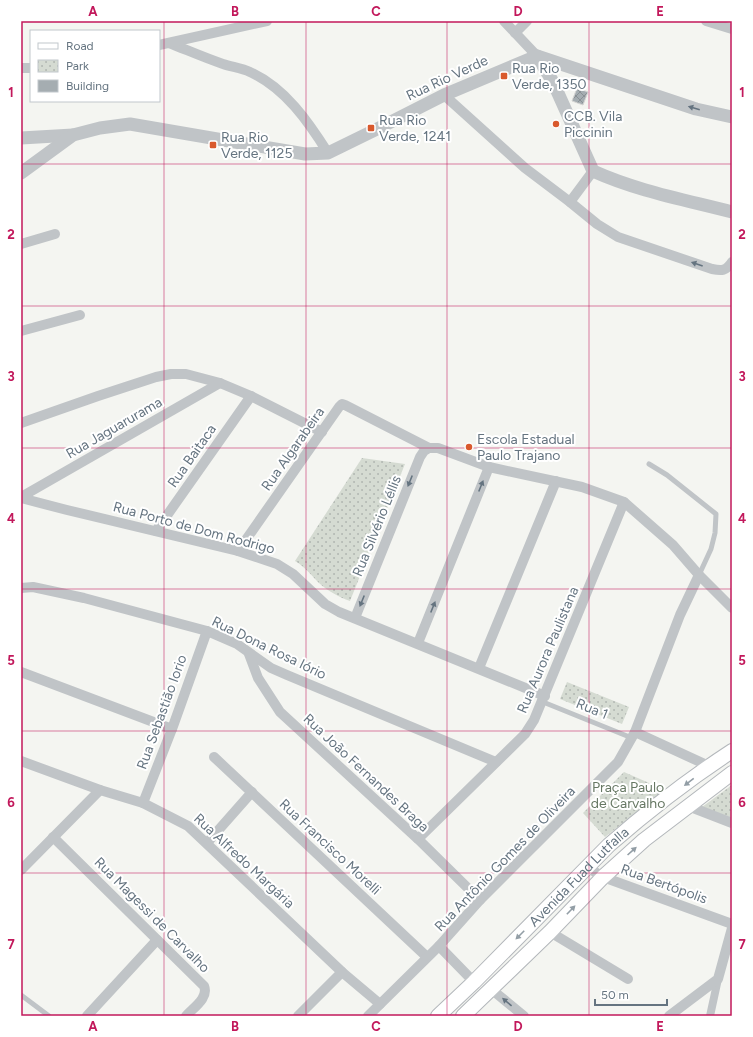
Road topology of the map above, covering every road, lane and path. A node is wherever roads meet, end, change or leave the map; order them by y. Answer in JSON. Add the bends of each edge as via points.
{"nodes":[{"id":1,"x":267,"y":21,"type":"edge"},
{"id":2,"x":504,"y":21,"type":"edge"},
{"id":3,"x":527,"y":21,"type":"edge"},
{"id":4,"x":706,"y":21,"type":"edge"},
{"id":5,"x":728,"y":21,"type":"edge"},
{"id":6,"x":732,"y":29,"type":"edge"},
{"id":7,"x":515,"y":33,"type":"junction"},
{"id":8,"x":164,"y":44,"type":"edge"},
{"id":9,"x":537,"y":56,"type":"junction"},
{"id":10,"x":444,"y":95,"type":"junction"},
{"id":11,"x":732,"y":117,"type":"edge"},
{"id":12,"x":73,"y":135,"type":"junction"},
{"id":13,"x":27,"y":138,"type":"edge"},
{"id":14,"x":328,"y":153,"type":"junction"},
{"id":15,"x":32,"y":165,"type":"junction"},
{"id":16,"x":593,"y":172,"type":"junction"},
{"id":17,"x":21,"y":174,"type":"edge"},
{"id":18,"x":570,"y":202,"type":"junction"},
{"id":19,"x":732,"y":212,"type":"edge"},
{"id":20,"x":54,"y":234,"type":"dead end"},
{"id":21,"x":21,"y":244,"type":"edge"},
{"id":22,"x":732,"y":262,"type":"edge"},
{"id":23,"x":80,"y":315,"type":"dead end"},
{"id":24,"x":21,"y":330,"type":"edge"},
{"id":25,"x":220,"y":383,"type":"junction"},
{"id":26,"x":251,"y":396,"type":"junction"},
{"id":27,"x":21,"y":423,"type":"edge"},
{"id":28,"x":322,"y":432,"type":"junction"},
{"id":29,"x":429,"y":448,"type":"junction"},
{"id":30,"x":649,"y":464,"type":"dead end"},
{"id":31,"x":489,"y":467,"type":"junction"},
{"id":32,"x":556,"y":481,"type":"junction"},
{"id":33,"x":21,"y":497,"type":"edge"},
{"id":34,"x":624,"y":502,"type":"junction"},
{"id":35,"x":156,"y":531,"type":"junction"},
{"id":36,"x":238,"y":551,"type":"junction"},
{"id":37,"x":699,"y":575,"type":"junction"},
{"id":38,"x":21,"y":588,"type":"edge"},
{"id":39,"x":732,"y":608,"type":"edge"},
{"id":40,"x":355,"y":618,"type":"junction"},
{"id":41,"x":207,"y":631,"type":"junction"},
{"id":42,"x":418,"y":643,"type":"junction"},
{"id":43,"x":249,"y":654,"type":"junction"},
{"id":44,"x":479,"y":668,"type":"junction"},
{"id":45,"x":21,"y":672,"type":"edge"},
{"id":46,"x":544,"y":699,"type":"junction"},
{"id":47,"x":172,"y":729,"type":"junction"},
{"id":48,"x":634,"y":735,"type":"junction"},
{"id":49,"x":732,"y":751,"type":"edge"},
{"id":50,"x":214,"y":757,"type":"dead end"},
{"id":51,"x":21,"y":761,"type":"edge"},
{"id":52,"x":496,"y":762,"type":"junction"},
{"id":53,"x":710,"y":766,"type":"junction"},
{"id":54,"x":732,"y":773,"type":"edge"},
{"id":55,"x":100,"y":790,"type":"junction"},
{"id":56,"x":252,"y":792,"type":"junction"},
{"id":57,"x":143,"y":803,"type":"junction"},
{"id":58,"x":688,"y":806,"type":"junction"},
{"id":59,"x":732,"y":823,"type":"edge"},
{"id":60,"x":53,"y":837,"type":"junction"},
{"id":61,"x":418,"y":839,"type":"junction"},
{"id":62,"x":207,"y":843,"type":"junction"},
{"id":63,"x":587,"y":867,"type":"junction"},
{"id":64,"x":21,"y":870,"type":"edge"},
{"id":65,"x":603,"y":877,"type":"junction"},
{"id":66,"x":480,"y":900,"type":"junction"},
{"id":67,"x":732,"y":924,"type":"edge"},
{"id":68,"x":732,"y":928,"type":"edge"},
{"id":69,"x":550,"y":932,"type":"junction"},
{"id":70,"x":157,"y":940,"type":"junction"},
{"id":71,"x":439,"y":946,"type":"junction"},
{"id":72,"x":427,"y":957,"type":"junction"},
{"id":73,"x":342,"y":972,"type":"junction"},
{"id":74,"x":628,"y":978,"type":"dead end"},
{"id":75,"x":718,"y":979,"type":"junction"},
{"id":76,"x":474,"y":982,"type":"junction"},
{"id":77,"x":491,"y":989,"type":"junction"},
{"id":78,"x":21,"y":995,"type":"edge"},
{"id":79,"x":380,"y":1004,"type":"junction"},
{"id":80,"x":49,"y":1016,"type":"edge"},
{"id":81,"x":87,"y":1016,"type":"edge"},
{"id":82,"x":186,"y":1016,"type":"edge"},
{"id":83,"x":298,"y":1016,"type":"edge"},
{"id":84,"x":368,"y":1016,"type":"edge"},
{"id":85,"x":438,"y":1016,"type":"edge"},
{"id":86,"x":463,"y":1016,"type":"edge"},
{"id":87,"x":524,"y":1016,"type":"edge"},
{"id":88,"x":669,"y":1016,"type":"edge"},
{"id":89,"x":710,"y":1016,"type":"edge"}],
"edges":[{"from":1,"to":8,"type":"street"},
{"from":2,"to":7,"type":"street"},
{"from":3,"to":7,"type":"street"},
{"from":4,"to":6,"type":"street"},
{"from":5,"to":6,"type":"street"},
{"from":7,"to":9,"type":"street"},
{"from":8,"to":14,"type":"street","via":[[249,72],[271,84],[299,110]]},
{"from":9,"to":10,"type":"street","name":"Rua Rio Verde"},
{"from":11,"to":9,"type":"street","one_way":true,"via":[[696,109]]},
{"from":9,"to":16,"type":"street","via":[[553,82]]},
{"from":10,"to":14,"type":"street","name":"Rua Rio Verde"},
{"from":10,"to":18,"type":"street","via":[[526,168]]},
{"from":12,"to":13,"type":"street"},
{"from":12,"to":14,"type":"street","name":"Rua Rio Verde","via":[[130,124],[305,154]]},
{"from":12,"to":15,"type":"street","name":"Rua Rio Verde"},
{"from":13,"to":15,"type":"street","via":[[40,141],[42,144]]},
{"from":15,"to":17,"type":"street","name":"Rua Rio Verde"},
{"from":16,"to":18,"type":"street"},
{"from":16,"to":19,"type":"street","via":[[668,196]]},
{"from":22,"to":18,"type":"street","one_way":true,"via":[[722,271],[712,270],[618,237]]},
{"from":20,"to":21,"type":"street"},
{"from":23,"to":24,"type":"street"},
{"from":25,"to":26,"type":"street"},
{"from":25,"to":27,"type":"street","via":[[186,374],[156,377]]},
{"from":25,"to":33,"type":"street","name":"Rua Jaguarurama"},
{"from":26,"to":28,"type":"street"},
{"from":26,"to":35,"type":"street","name":"Rua Baitaca"},
{"from":28,"to":29,"type":"street","name":"Rua Algarabeira","via":[[342,404]]},
{"from":28,"to":36,"type":"street","name":"Rua Algarabeira"},
{"from":29,"to":31,"type":"street","via":[[438,448]]},
{"from":29,"to":40,"type":"street","name":"Rua Silvério Léllis","one_way":true,"via":[[420,457]]},
{"from":30,"to":37,"type":"lane","via":[[667,474],[716,514],[711,549]]},
{"from":31,"to":32,"type":"street"},
{"from":42,"to":31,"type":"street","one_way":true},
{"from":32,"to":34,"type":"street","via":[[589,489]]},
{"from":32,"to":44,"type":"street"},
{"from":33,"to":35,"type":"street","name":"Rua Porto de Dom Rodrigo"},
{"from":34,"to":37,"type":"street","via":[[673,545]]},
{"from":34,"to":46,"type":"street","name":"Rua Aurora Paulistana"},
{"from":35,"to":36,"type":"street","name":"Rua Porto de Dom Rodrigo"},
{"from":36,"to":40,"type":"street","name":"Rua Porto de Dom Rodrigo","via":[[277,564],[293,574],[325,604]]},
{"from":37,"to":39,"type":"street"},
{"from":37,"to":48,"type":"street","name":"Rua Antônio Gomes de Oliveira","via":[[680,616]]},
{"from":38,"to":41,"type":"street","name":"Rua Dona Rosa Iório","via":[[33,587],[84,598]]},
{"from":40,"to":42,"type":"street","name":"Rua Porto de Dom Rodrigo"},
{"from":41,"to":43,"type":"street","name":"Rua Dona Rosa Iório","via":[[237,644]]},
{"from":41,"to":47,"type":"street","name":"Rua Sebastião Iorio"},
{"from":42,"to":44,"type":"street","name":"Rua Porto de Dom Rodrigo"},
{"from":43,"to":52,"type":"street","name":"Rua Dona Rosa Iório","via":[[287,675]]},
{"from":43,"to":61,"type":"street","name":"Rua João Fernandes Braga","via":[[258,678],[280,712]]},
{"from":44,"to":46,"type":"street","name":"Rua Porto de Dom Rodrigo"},
{"from":45,"to":47,"type":"street"},
{"from":46,"to":48,"type":"lane","name":"Rua 1"},
{"from":46,"to":52,"type":"street","name":"Rua Aurora Paulistana","via":[[526,734]]},
{"from":47,"to":57,"type":"street","name":"Rua Sebastião Iorio"},
{"from":48,"to":53,"type":"street"},
{"from":48,"to":66,"type":"street","name":"Rua Antônio Gomes de Oliveira","via":[[610,771]]},
{"from":49,"to":53,"type":"main road","name":"Avenida Fuad Lutfalla"},
{"from":50,"to":56,"type":"street","name":"Rua Francisco Morelli"},
{"from":51,"to":55,"type":"street","name":"Rua Alfredo Margária"},
{"from":52,"to":61,"type":"street","name":"Rua Aurora Paulistana"},
{"from":53,"to":63,"type":"main road","name":"Avenida Fuad Lutfalla","one_way":true,"via":[[631,826]]},
{"from":54,"to":58,"type":"main road","name":"Avenida Fuad Lutfalla"},
{"from":55,"to":57,"type":"street","name":"Rua Alfredo Margária"},
{"from":55,"to":60,"type":"street"},
{"from":56,"to":62,"type":"street"},
{"from":56,"to":72,"type":"street","name":"Rua Francisco Morelli"},
{"from":57,"to":62,"type":"street","name":"Rua Alfredo Margária","via":[[188,826]]},
{"from":58,"to":59,"type":"street"},
{"from":65,"to":58,"type":"main road","name":"Avenida Fuad Lutfalla","one_way":true,"via":[[644,840]]},
{"from":60,"to":64,"type":"street"},
{"from":60,"to":70,"type":"street","name":"Rua Magessi de Carvalho"},
{"from":61,"to":66,"type":"street","name":"Rua João Fernandes Braga"},
{"from":62,"to":73,"type":"street","name":"Rua Alfredo Margária"},
{"from":63,"to":65,"type":"street","name":"Rua Bertópolis"},
{"from":63,"to":76,"type":"main road","name":"Avenida Fuad Lutfalla","one_way":true},
{"from":65,"to":67,"type":"street","name":"Rua Bertópolis"},
{"from":69,"to":65,"type":"main road","name":"Avenida Fuad Lutfalla","one_way":true},
{"from":66,"to":71,"type":"street","name":"Rua Antônio Gomes de Oliveira"},
{"from":68,"to":75,"type":"street"},
{"from":69,"to":74,"type":"street"},
{"from":69,"to":77,"type":"main road","name":"Avenida Fuad Lutfalla"},
{"from":70,"to":81,"type":"street"},
{"from":70,"to":82,"type":"street","name":"Rua Magessi de Carvalho","via":[[206,990],[203,998]]},
{"from":71,"to":72,"type":"street","name":"Rua Antônio Gomes de Oliveira"},
{"from":71,"to":76,"type":"street"},
{"from":72,"to":79,"type":"street","name":"Rua Antônio Gomes de Oliveira"},
{"from":73,"to":79,"type":"street","name":"Rua Alfredo Margária"},
{"from":73,"to":83,"type":"street"},
{"from":75,"to":88,"type":"street"},
{"from":75,"to":89,"type":"street"},
{"from":76,"to":85,"type":"main road","name":"Avenida Fuad Lutfalla"},
{"from":77,"to":86,"type":"main road","name":"Avenida Fuad Lutfalla"},
{"from":87,"to":77,"type":"street","one_way":true},
{"from":78,"to":80,"type":"lane"},
{"from":79,"to":84,"type":"street","name":"Rua Antônio Gomes de Oliveira"}]}
